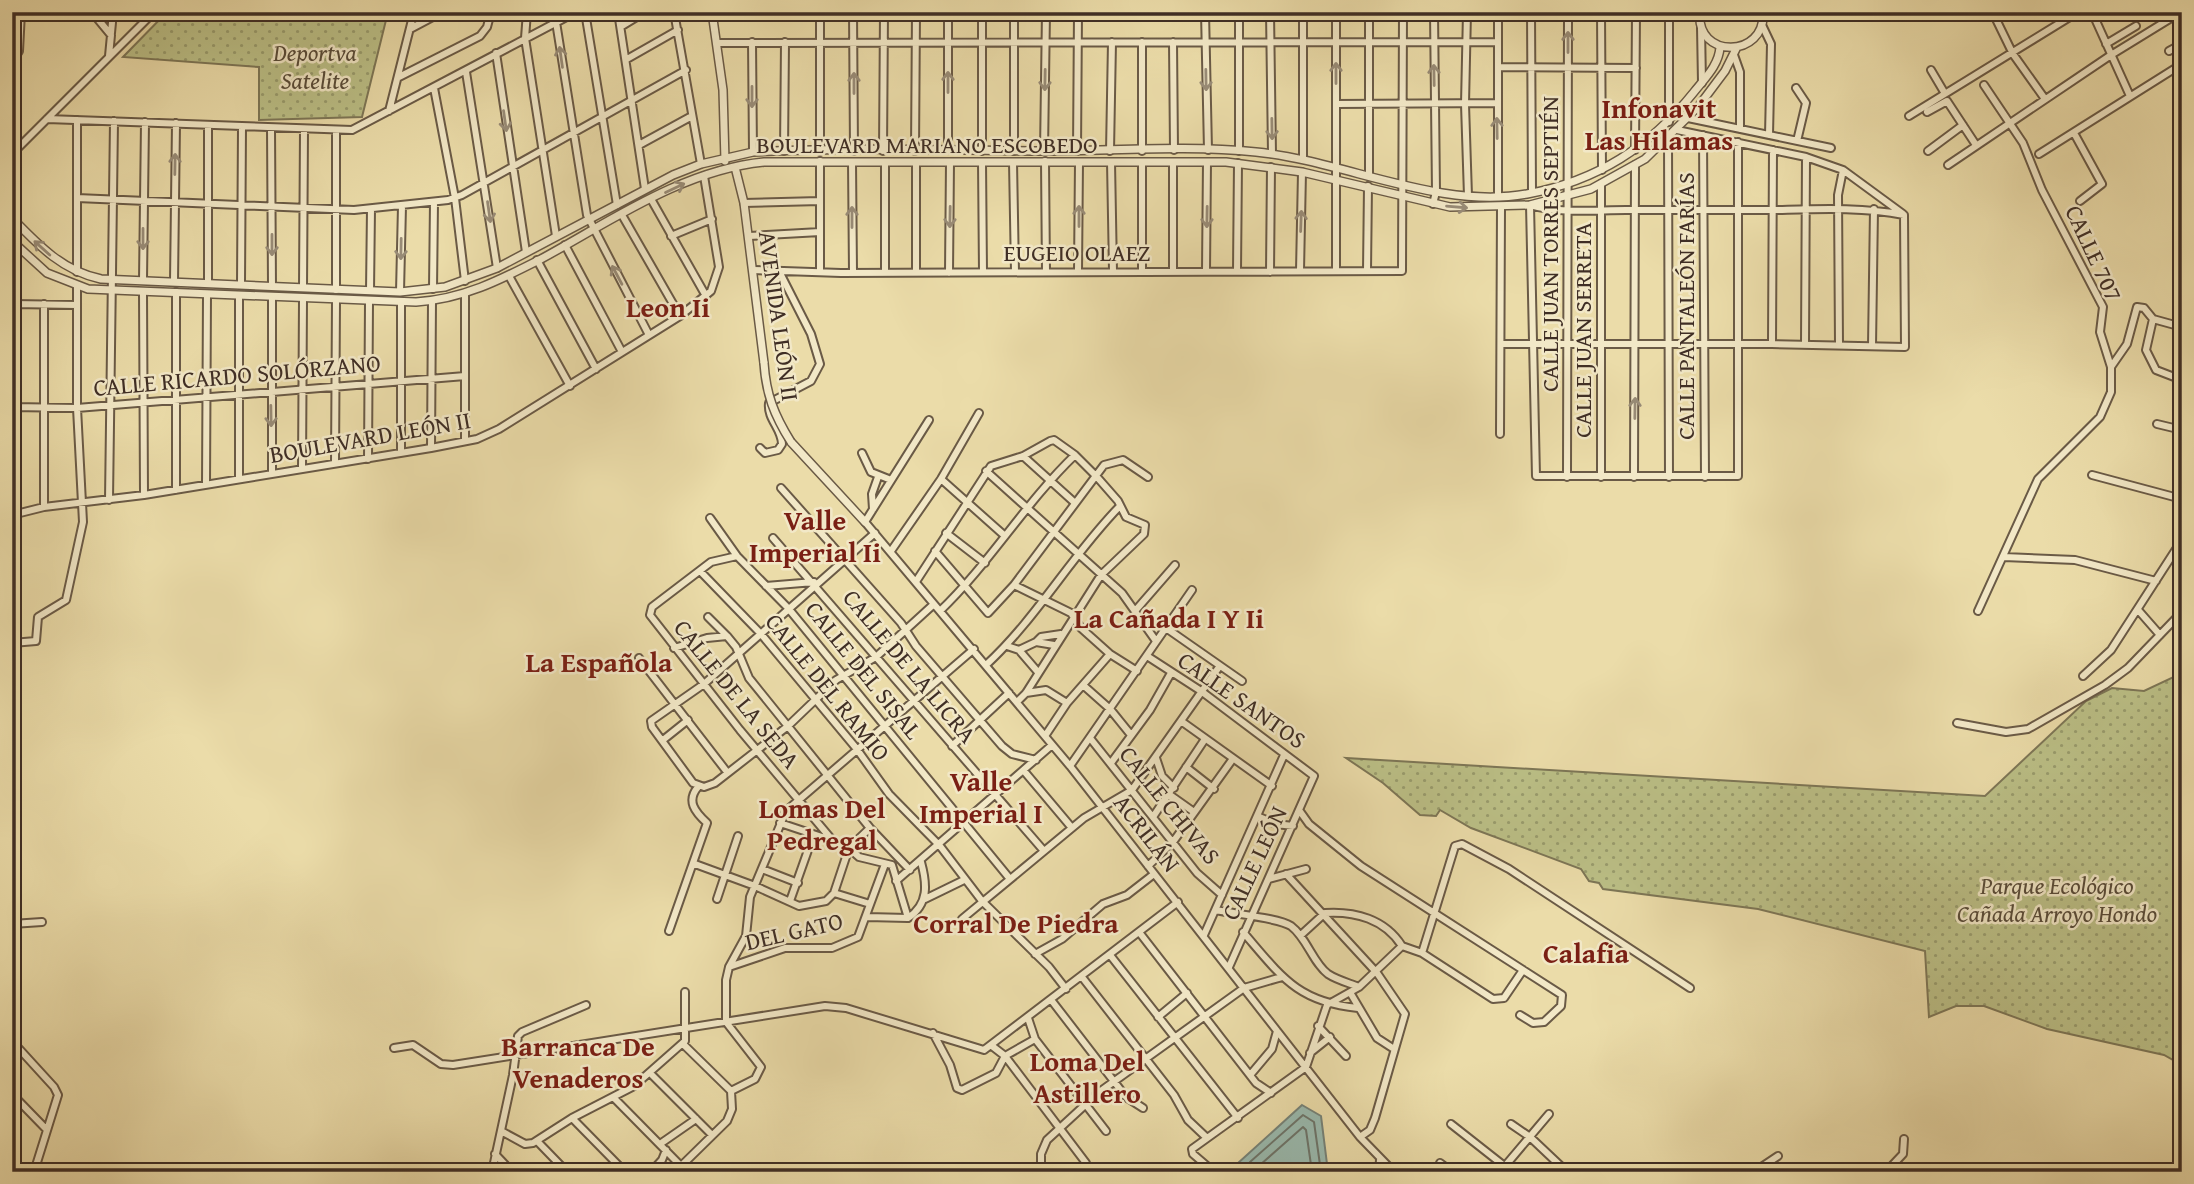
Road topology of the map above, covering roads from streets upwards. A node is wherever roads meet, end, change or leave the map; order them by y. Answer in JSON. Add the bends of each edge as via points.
{"nodes":[{"id":1,"x":21,"y":12,"type":"edge"},
{"id":2,"x":92,"y":12,"type":"edge"},
{"id":3,"x":113,"y":12,"type":"edge"},
{"id":4,"x":154,"y":12,"type":"edge"},
{"id":5,"x":414,"y":12,"type":"edge"},
{"id":6,"x":442,"y":12,"type":"edge"},
{"id":7,"x":491,"y":12,"type":"edge"},
{"id":8,"x":527,"y":12,"type":"edge"},
{"id":9,"x":576,"y":12,"type":"edge"},
{"id":10,"x":585,"y":12,"type":"edge"},
{"id":11,"x":618,"y":12,"type":"edge"},
{"id":12,"x":645,"y":12,"type":"edge"},
{"id":13,"x":674,"y":12,"type":"edge"},
{"id":14,"x":712,"y":12,"type":"edge"},
{"id":15,"x":820,"y":12,"type":"edge"},
{"id":16,"x":853,"y":12,"type":"edge"},
{"id":17,"x":884,"y":12,"type":"edge"},
{"id":18,"x":916,"y":12,"type":"edge"},
{"id":19,"x":948,"y":12,"type":"edge"},
{"id":20,"x":982,"y":12,"type":"edge"},
{"id":21,"x":1014,"y":12,"type":"edge"},
{"id":22,"x":1046,"y":12,"type":"edge"},
{"id":23,"x":1079,"y":12,"type":"edge"},
{"id":24,"x":1205,"y":12,"type":"edge"},
{"id":25,"x":1239,"y":12,"type":"edge"},
{"id":26,"x":1270,"y":12,"type":"edge"},
{"id":27,"x":1303,"y":12,"type":"edge"},
{"id":28,"x":1336,"y":12,"type":"edge"},
{"id":29,"x":1369,"y":12,"type":"edge"},
{"id":30,"x":1403,"y":12,"type":"edge"},
{"id":31,"x":1434,"y":12,"type":"edge"},
{"id":32,"x":1466,"y":12,"type":"edge"},
{"id":33,"x":1498,"y":12,"type":"edge"},
{"id":34,"x":1531,"y":12,"type":"edge"},
{"id":35,"x":1568,"y":12,"type":"edge"},
{"id":36,"x":1601,"y":12,"type":"edge"},
{"id":37,"x":1636,"y":12,"type":"edge"},
{"id":38,"x":1669,"y":12,"type":"edge"},
{"id":39,"x":1691,"y":12,"type":"edge"},
{"id":40,"x":1763,"y":12,"type":"edge"},
{"id":41,"x":2078,"y":12,"type":"edge"},
{"id":42,"x":2092,"y":12,"type":"edge"},
{"id":43,"x":2178,"y":13,"type":"edge"},
{"id":44,"x":1996,"y":14,"type":"edge"},
{"id":45,"x":560,"y":18,"type":"edge"},
{"id":46,"x":1700,"y":19,"type":"edge"},
{"id":47,"x":1762,"y":25,"type":"junction"},
{"id":48,"x":2182,"y":25,"type":"edge"},
{"id":49,"x":622,"y":26,"type":"junction"},
{"id":50,"x":2136,"y":26,"type":"dead end"},
{"id":51,"x":410,"y":29,"type":"junction"},
{"id":52,"x":678,"y":30,"type":"junction"},
{"id":53,"x":111,"y":35,"type":"junction"},
{"id":54,"x":525,"y":38,"type":"junction"},
{"id":55,"x":820,"y":41,"type":"junction"},
{"id":56,"x":854,"y":41,"type":"junction"},
{"id":57,"x":982,"y":41,"type":"junction"},
{"id":58,"x":1336,"y":41,"type":"junction"},
{"id":59,"x":1369,"y":41,"type":"junction"},
{"id":60,"x":1403,"y":41,"type":"junction"},
{"id":61,"x":1434,"y":41,"type":"junction"},
{"id":62,"x":1467,"y":41,"type":"junction"},
{"id":63,"x":752,"y":42,"type":"junction"},
{"id":64,"x":785,"y":42,"type":"junction"},
{"id":65,"x":884,"y":42,"type":"junction"},
{"id":66,"x":915,"y":42,"type":"junction"},
{"id":67,"x":948,"y":42,"type":"junction"},
{"id":68,"x":1014,"y":42,"type":"junction"},
{"id":69,"x":1046,"y":42,"type":"junction"},
{"id":70,"x":1079,"y":42,"type":"junction"},
{"id":71,"x":1112,"y":42,"type":"junction"},
{"id":72,"x":1142,"y":42,"type":"junction"},
{"id":73,"x":1173,"y":42,"type":"junction"},
{"id":74,"x":1205,"y":42,"type":"junction"},
{"id":75,"x":1239,"y":42,"type":"junction"},
{"id":76,"x":1270,"y":42,"type":"junction"},
{"id":77,"x":1302,"y":42,"type":"junction"},
{"id":78,"x":1498,"y":42,"type":"junction"},
{"id":79,"x":717,"y":43,"type":"junction"},
{"id":80,"x":2106,"y":44,"type":"junction"},
{"id":81,"x":2182,"y":44,"type":"edge"},
{"id":82,"x":1720,"y":47,"type":"junction"},
{"id":83,"x":2169,"y":51,"type":"dead end"},
{"id":84,"x":1735,"y":52,"type":"junction"},
{"id":85,"x":496,"y":53,"type":"junction"},
{"id":86,"x":2013,"y":54,"type":"junction"},
{"id":87,"x":2111,"y":55,"type":"junction"},
{"id":88,"x":109,"y":56,"type":"junction"},
{"id":89,"x":627,"y":59,"type":"junction"},
{"id":90,"x":12,"y":62,"type":"edge"},
{"id":91,"x":2182,"y":64,"type":"edge"},
{"id":92,"x":1498,"y":67,"type":"junction"},
{"id":93,"x":1568,"y":67,"type":"junction"},
{"id":94,"x":1532,"y":68,"type":"junction"},
{"id":95,"x":1601,"y":68,"type":"junction"},
{"id":96,"x":1636,"y":68,"type":"junction"},
{"id":97,"x":686,"y":70,"type":"junction"},
{"id":98,"x":1931,"y":70,"type":"dead end"},
{"id":99,"x":466,"y":72,"type":"junction"},
{"id":100,"x":399,"y":77,"type":"junction"},
{"id":101,"x":1702,"y":83,"type":"junction"},
{"id":102,"x":1984,"y":85,"type":"dead end"},
{"id":103,"x":434,"y":88,"type":"junction"},
{"id":104,"x":1797,"y":88,"type":"dead end"},
{"id":105,"x":1944,"y":92,"type":"junction"},
{"id":106,"x":2130,"y":96,"type":"junction"},
{"id":107,"x":2045,"y":99,"type":"junction"},
{"id":108,"x":633,"y":100,"type":"junction"},
{"id":109,"x":1497,"y":103,"type":"junction"},
{"id":110,"x":1336,"y":104,"type":"junction"},
{"id":111,"x":1369,"y":104,"type":"junction"},
{"id":112,"x":1401,"y":104,"type":"junction"},
{"id":113,"x":1465,"y":104,"type":"junction"},
{"id":114,"x":1434,"y":105,"type":"junction"},
{"id":115,"x":389,"y":111,"type":"junction"},
{"id":116,"x":1927,"y":112,"type":"dead end"},
{"id":117,"x":692,"y":116,"type":"junction"},
{"id":118,"x":1909,"y":116,"type":"dead end"},
{"id":119,"x":602,"y":117,"type":"junction"},
{"id":120,"x":1688,"y":118,"type":"junction"},
{"id":121,"x":47,"y":119,"type":"junction"},
{"id":122,"x":77,"y":120,"type":"junction"},
{"id":123,"x":114,"y":121,"type":"junction"},
{"id":124,"x":145,"y":122,"type":"junction"},
{"id":125,"x":1669,"y":122,"type":"junction"},
{"id":126,"x":176,"y":123,"type":"junction"},
{"id":127,"x":2010,"y":123,"type":"junction"},
{"id":128,"x":208,"y":125,"type":"junction"},
{"id":129,"x":1963,"y":125,"type":"junction"},
{"id":130,"x":242,"y":127,"type":"junction"},
{"id":131,"x":271,"y":128,"type":"junction"},
{"id":132,"x":1740,"y":129,"type":"junction"},
{"id":133,"x":304,"y":130,"type":"junction"},
{"id":134,"x":1677,"y":130,"type":"junction"},
{"id":135,"x":337,"y":131,"type":"junction"},
{"id":136,"x":572,"y":133,"type":"junction"},
{"id":137,"x":2074,"y":133,"type":"junction"},
{"id":138,"x":1703,"y":135,"type":"junction"},
{"id":139,"x":1769,"y":135,"type":"junction"},
{"id":140,"x":1668,"y":140,"type":"junction"},
{"id":141,"x":1797,"y":141,"type":"junction"},
{"id":142,"x":1738,"y":142,"type":"junction"},
{"id":143,"x":639,"y":145,"type":"junction"},
{"id":144,"x":1976,"y":145,"type":"junction"},
{"id":145,"x":1831,"y":148,"type":"dead end"},
{"id":146,"x":540,"y":150,"type":"junction"},
{"id":147,"x":925,"y":150,"type":"junction"},
{"id":148,"x":948,"y":150,"type":"junction"},
{"id":149,"x":1014,"y":150,"type":"junction"},
{"id":150,"x":1110,"y":150,"type":"junction"},
{"id":151,"x":1174,"y":150,"type":"junction"},
{"id":152,"x":1208,"y":150,"type":"junction"},
{"id":153,"x":1773,"y":150,"type":"junction"},
{"id":154,"x":784,"y":151,"type":"junction"},
{"id":155,"x":820,"y":151,"type":"junction"},
{"id":156,"x":854,"y":151,"type":"junction"},
{"id":157,"x":883,"y":151,"type":"junction"},
{"id":158,"x":915,"y":151,"type":"junction"},
{"id":159,"x":982,"y":151,"type":"junction"},
{"id":160,"x":1044,"y":151,"type":"junction"},
{"id":161,"x":1077,"y":151,"type":"junction"},
{"id":162,"x":1142,"y":151,"type":"junction"},
{"id":163,"x":1239,"y":151,"type":"junction"},
{"id":164,"x":1636,"y":151,"type":"junction"},
{"id":165,"x":1928,"y":151,"type":"dead end"},
{"id":166,"x":752,"y":152,"type":"junction"},
{"id":167,"x":12,"y":154,"type":"edge"},
{"id":168,"x":1272,"y":154,"type":"junction"},
{"id":169,"x":2039,"y":155,"type":"dead end"},
{"id":170,"x":1806,"y":157,"type":"junction"},
{"id":171,"x":725,"y":158,"type":"junction"},
{"id":172,"x":1303,"y":159,"type":"junction"},
{"id":173,"x":820,"y":161,"type":"junction"},
{"id":174,"x":852,"y":162,"type":"junction"},
{"id":175,"x":885,"y":162,"type":"junction"},
{"id":176,"x":915,"y":162,"type":"junction"},
{"id":177,"x":924,"y":162,"type":"junction"},
{"id":178,"x":950,"y":162,"type":"junction"},
{"id":179,"x":982,"y":162,"type":"junction"},
{"id":180,"x":1013,"y":162,"type":"junction"},
{"id":181,"x":1045,"y":162,"type":"junction"},
{"id":182,"x":1079,"y":162,"type":"junction"},
{"id":183,"x":1111,"y":162,"type":"junction"},
{"id":184,"x":1142,"y":162,"type":"junction"},
{"id":185,"x":1173,"y":162,"type":"junction"},
{"id":186,"x":1207,"y":162,"type":"junction"},
{"id":187,"x":701,"y":163,"type":"junction"},
{"id":188,"x":1238,"y":163,"type":"junction"},
{"id":189,"x":1335,"y":165,"type":"junction"},
{"id":190,"x":1635,"y":165,"type":"junction"},
{"id":191,"x":512,"y":166,"type":"junction"},
{"id":192,"x":1948,"y":166,"type":"dead end"},
{"id":193,"x":1271,"y":167,"type":"junction"},
{"id":194,"x":731,"y":168,"type":"junction"},
{"id":195,"x":1602,"y":170,"type":"junction"},
{"id":196,"x":1843,"y":170,"type":"junction"},
{"id":197,"x":1303,"y":172,"type":"junction"},
{"id":198,"x":1369,"y":174,"type":"junction"},
{"id":199,"x":704,"y":176,"type":"junction"},
{"id":200,"x":1335,"y":178,"type":"junction"},
{"id":201,"x":485,"y":182,"type":"junction"},
{"id":202,"x":1569,"y":183,"type":"junction"},
{"id":203,"x":1601,"y":184,"type":"junction"},
{"id":204,"x":1405,"y":185,"type":"junction"},
{"id":205,"x":1368,"y":186,"type":"junction"},
{"id":206,"x":645,"y":189,"type":"junction"},
{"id":207,"x":1436,"y":192,"type":"junction"},
{"id":208,"x":1532,"y":192,"type":"junction"},
{"id":209,"x":1468,"y":196,"type":"junction"},
{"id":210,"x":1404,"y":197,"type":"junction"},
{"id":211,"x":1498,"y":197,"type":"junction"},
{"id":212,"x":1569,"y":197,"type":"junction"},
{"id":213,"x":77,"y":198,"type":"junction"},
{"id":214,"x":455,"y":198,"type":"junction"},
{"id":215,"x":111,"y":199,"type":"junction"},
{"id":216,"x":651,"y":199,"type":"junction"},
{"id":217,"x":142,"y":200,"type":"junction"},
{"id":218,"x":820,"y":201,"type":"junction"},
{"id":219,"x":2080,"y":201,"type":"dead end"},
{"id":220,"x":174,"y":202,"type":"junction"},
{"id":221,"x":434,"y":202,"type":"junction"},
{"id":222,"x":744,"y":203,"type":"junction"},
{"id":223,"x":207,"y":204,"type":"junction"},
{"id":224,"x":1433,"y":204,"type":"junction"},
{"id":225,"x":241,"y":205,"type":"junction"},
{"id":226,"x":617,"y":205,"type":"junction"},
{"id":227,"x":1530,"y":205,"type":"junction"},
{"id":228,"x":402,"y":206,"type":"junction"},
{"id":229,"x":271,"y":207,"type":"junction"},
{"id":230,"x":1501,"y":208,"type":"junction"},
{"id":231,"x":303,"y":209,"type":"junction"},
{"id":232,"x":371,"y":209,"type":"junction"},
{"id":233,"x":1806,"y":209,"type":"junction"},
{"id":234,"x":1840,"y":209,"type":"junction"},
{"id":235,"x":1874,"y":209,"type":"junction"},
{"id":236,"x":336,"y":210,"type":"junction"},
{"id":237,"x":1601,"y":210,"type":"junction"},
{"id":238,"x":1634,"y":210,"type":"junction"},
{"id":239,"x":1668,"y":210,"type":"junction"},
{"id":240,"x":1703,"y":210,"type":"junction"},
{"id":241,"x":1738,"y":210,"type":"junction"},
{"id":242,"x":1773,"y":210,"type":"junction"},
{"id":243,"x":1568,"y":211,"type":"junction"},
{"id":244,"x":622,"y":215,"type":"junction"},
{"id":245,"x":1904,"y":215,"type":"junction"},
{"id":246,"x":12,"y":219,"type":"edge"},
{"id":247,"x":589,"y":219,"type":"junction"},
{"id":248,"x":712,"y":219,"type":"junction"},
{"id":249,"x":594,"y":230,"type":"junction"},
{"id":250,"x":820,"y":232,"type":"junction"},
{"id":251,"x":556,"y":236,"type":"junction"},
{"id":252,"x":671,"y":236,"type":"junction"},
{"id":253,"x":748,"y":236,"type":"junction"},
{"id":254,"x":12,"y":241,"type":"edge"},
{"id":255,"x":565,"y":245,"type":"junction"},
{"id":256,"x":526,"y":252,"type":"junction"},
{"id":257,"x":537,"y":260,"type":"junction"},
{"id":258,"x":497,"y":268,"type":"junction"},
{"id":259,"x":753,"y":270,"type":"junction"},
{"id":260,"x":779,"y":271,"type":"junction"},
{"id":261,"x":1079,"y":271,"type":"junction"},
{"id":262,"x":1113,"y":271,"type":"junction"},
{"id":263,"x":1142,"y":271,"type":"junction"},
{"id":264,"x":1173,"y":271,"type":"junction"},
{"id":265,"x":1206,"y":271,"type":"junction"},
{"id":266,"x":1237,"y":271,"type":"junction"},
{"id":267,"x":1300,"y":271,"type":"junction"},
{"id":268,"x":1336,"y":271,"type":"junction"},
{"id":269,"x":1367,"y":271,"type":"junction"},
{"id":270,"x":77,"y":272,"type":"junction"},
{"id":271,"x":820,"y":272,"type":"junction"},
{"id":272,"x":852,"y":272,"type":"junction"},
{"id":273,"x":885,"y":272,"type":"junction"},
{"id":274,"x":916,"y":272,"type":"junction"},
{"id":275,"x":949,"y":272,"type":"junction"},
{"id":276,"x":983,"y":272,"type":"junction"},
{"id":277,"x":1015,"y":272,"type":"junction"},
{"id":278,"x":1046,"y":272,"type":"junction"},
{"id":279,"x":1270,"y":272,"type":"junction"},
{"id":280,"x":509,"y":276,"type":"junction"},
{"id":281,"x":112,"y":279,"type":"junction"},
{"id":282,"x":143,"y":280,"type":"junction"},
{"id":283,"x":174,"y":281,"type":"junction"},
{"id":284,"x":465,"y":281,"type":"junction"},
{"id":285,"x":208,"y":283,"type":"junction"},
{"id":286,"x":240,"y":285,"type":"junction"},
{"id":287,"x":272,"y":286,"type":"junction"},
{"id":288,"x":77,"y":287,"type":"junction"},
{"id":289,"x":303,"y":288,"type":"junction"},
{"id":290,"x":336,"y":289,"type":"junction"},
{"id":291,"x":433,"y":289,"type":"junction"},
{"id":292,"x":360,"y":290,"type":"junction"},
{"id":293,"x":112,"y":291,"type":"junction"},
{"id":294,"x":370,"y":291,"type":"junction"},
{"id":295,"x":143,"y":292,"type":"junction"},
{"id":296,"x":176,"y":292,"type":"junction"},
{"id":297,"x":400,"y":292,"type":"junction"},
{"id":298,"x":466,"y":294,"type":"junction"},
{"id":299,"x":207,"y":295,"type":"junction"},
{"id":300,"x":706,"y":296,"type":"junction"},
{"id":301,"x":239,"y":297,"type":"junction"},
{"id":302,"x":272,"y":298,"type":"junction"},
{"id":303,"x":303,"y":300,"type":"junction"},
{"id":304,"x":336,"y":301,"type":"junction"},
{"id":305,"x":364,"y":301,"type":"junction"},
{"id":306,"x":432,"y":301,"type":"junction"},
{"id":307,"x":401,"y":302,"type":"junction"},
{"id":308,"x":14,"y":304,"type":"edge"},
{"id":309,"x":44,"y":304,"type":"junction"},
{"id":310,"x":77,"y":304,"type":"junction"},
{"id":311,"x":680,"y":316,"type":"junction"},
{"id":312,"x":2153,"y":319,"type":"junction"},
{"id":313,"x":2182,"y":327,"type":"edge"},
{"id":314,"x":649,"y":335,"type":"junction"},
{"id":315,"x":1501,"y":344,"type":"junction"},
{"id":316,"x":1534,"y":344,"type":"junction"},
{"id":317,"x":1567,"y":344,"type":"junction"},
{"id":318,"x":1601,"y":344,"type":"junction"},
{"id":319,"x":1636,"y":344,"type":"junction"},
{"id":320,"x":1668,"y":344,"type":"junction"},
{"id":321,"x":1703,"y":344,"type":"junction"},
{"id":322,"x":1739,"y":344,"type":"junction"},
{"id":323,"x":1772,"y":344,"type":"junction"},
{"id":324,"x":1805,"y":344,"type":"junction"},
{"id":325,"x":1839,"y":345,"type":"junction"},
{"id":326,"x":1872,"y":346,"type":"junction"},
{"id":327,"x":622,"y":352,"type":"junction"},
{"id":328,"x":2111,"y":367,"type":"junction"},
{"id":329,"x":596,"y":369,"type":"junction"},
{"id":330,"x":465,"y":376,"type":"junction"},
{"id":331,"x":431,"y":379,"type":"junction"},
{"id":332,"x":2182,"y":380,"type":"edge"},
{"id":333,"x":400,"y":382,"type":"junction"},
{"id":334,"x":367,"y":384,"type":"junction"},
{"id":335,"x":570,"y":386,"type":"junction"},
{"id":336,"x":335,"y":387,"type":"junction"},
{"id":337,"x":301,"y":390,"type":"junction"},
{"id":338,"x":270,"y":392,"type":"junction"},
{"id":339,"x":238,"y":396,"type":"junction"},
{"id":340,"x":205,"y":398,"type":"junction"},
{"id":341,"x":176,"y":400,"type":"junction"},
{"id":342,"x":143,"y":402,"type":"junction"},
{"id":343,"x":111,"y":405,"type":"junction"},
{"id":344,"x":13,"y":407,"type":"edge"},
{"id":345,"x":44,"y":408,"type":"junction"},
{"id":346,"x":77,"y":408,"type":"junction"},
{"id":347,"x":979,"y":413,"type":"dead end"},
{"id":348,"x":929,"y":420,"type":"dead end"},
{"id":349,"x":2157,"y":424,"type":"dead end"},
{"id":350,"x":2182,"y":430,"type":"edge"},
{"id":351,"x":1500,"y":434,"type":"dead end"},
{"id":352,"x":465,"y":441,"type":"junction"},
{"id":353,"x":431,"y":448,"type":"junction"},
{"id":354,"x":760,"y":448,"type":"dead end"},
{"id":355,"x":401,"y":453,"type":"junction"},
{"id":356,"x":862,"y":453,"type":"dead end"},
{"id":357,"x":1075,"y":455,"type":"junction"},
{"id":358,"x":1023,"y":456,"type":"junction"},
{"id":359,"x":368,"y":459,"type":"junction"},
{"id":360,"x":335,"y":463,"type":"junction"},
{"id":361,"x":12,"y":467,"type":"edge"},
{"id":362,"x":302,"y":469,"type":"junction"},
{"id":363,"x":986,"y":471,"type":"junction"},
{"id":364,"x":272,"y":473,"type":"junction"},
{"id":365,"x":2092,"y":475,"type":"dead end"},
{"id":366,"x":878,"y":477,"type":"junction"},
{"id":367,"x":1097,"y":477,"type":"junction"},
{"id":368,"x":1148,"y":477,"type":"dead end"},
{"id":369,"x":1567,"y":477,"type":"junction"},
{"id":370,"x":1601,"y":477,"type":"junction"},
{"id":371,"x":1634,"y":477,"type":"junction"},
{"id":372,"x":1669,"y":477,"type":"junction"},
{"id":373,"x":1705,"y":477,"type":"junction"},
{"id":374,"x":941,"y":479,"type":"junction"},
{"id":375,"x":239,"y":480,"type":"junction"},
{"id":376,"x":891,"y":480,"type":"junction"},
{"id":377,"x":1049,"y":480,"type":"junction"},
{"id":378,"x":206,"y":484,"type":"junction"},
{"id":379,"x":781,"y":488,"type":"dead end"},
{"id":380,"x":176,"y":490,"type":"junction"},
{"id":381,"x":144,"y":495,"type":"junction"},
{"id":382,"x":2182,"y":499,"type":"edge"},
{"id":383,"x":109,"y":500,"type":"junction"},
{"id":384,"x":967,"y":500,"type":"junction"},
{"id":385,"x":1075,"y":503,"type":"junction"},
{"id":386,"x":80,"y":504,"type":"junction"},
{"id":387,"x":1120,"y":506,"type":"junction"},
{"id":388,"x":44,"y":507,"type":"junction"},
{"id":389,"x":1026,"y":507,"type":"junction"},
{"id":390,"x":873,"y":509,"type":"junction"},
{"id":391,"x":12,"y":515,"type":"edge"},
{"id":392,"x":710,"y":518,"type":"dead end"},
{"id":393,"x":865,"y":522,"type":"junction"},
{"id":394,"x":1054,"y":531,"type":"junction"},
{"id":395,"x":875,"y":533,"type":"junction"},
{"id":396,"x":946,"y":533,"type":"junction"},
{"id":397,"x":1005,"y":536,"type":"junction"},
{"id":398,"x":773,"y":538,"type":"dead end"},
{"id":399,"x":2182,"y":540,"type":"edge"},
{"id":400,"x":891,"y":551,"type":"junction"},
{"id":401,"x":935,"y":551,"type":"junction"},
{"id":402,"x":1076,"y":554,"type":"junction"},
{"id":403,"x":737,"y":556,"type":"junction"},
{"id":404,"x":2004,"y":557,"type":"junction"},
{"id":405,"x":846,"y":559,"type":"junction"},
{"id":406,"x":985,"y":563,"type":"junction"},
{"id":407,"x":1175,"y":565,"type":"dead end"},
{"id":408,"x":700,"y":572,"type":"junction"},
{"id":409,"x":1101,"y":575,"type":"junction"},
{"id":410,"x":917,"y":580,"type":"junction"},
{"id":411,"x":2156,"y":581,"type":"junction"},
{"id":412,"x":814,"y":583,"type":"junction"},
{"id":413,"x":793,"y":585,"type":"junction"},
{"id":414,"x":1014,"y":585,"type":"junction"},
{"id":415,"x":766,"y":586,"type":"junction"},
{"id":416,"x":965,"y":587,"type":"junction"},
{"id":417,"x":1192,"y":590,"type":"dead end"},
{"id":418,"x":807,"y":592,"type":"junction"},
{"id":419,"x":1044,"y":599,"type":"junction"},
{"id":420,"x":934,"y":604,"type":"junction"},
{"id":421,"x":788,"y":608,"type":"junction"},
{"id":422,"x":940,"y":611,"type":"junction"},
{"id":423,"x":1135,"y":611,"type":"junction"},
{"id":424,"x":1978,"y":611,"type":"dead end"},
{"id":425,"x":2139,"y":611,"type":"junction"},
{"id":426,"x":2182,"y":612,"type":"edge"},
{"id":427,"x":1073,"y":615,"type":"junction"},
{"id":428,"x":708,"y":617,"type":"dead end"},
{"id":429,"x":1166,"y":628,"type":"junction"},
{"id":430,"x":905,"y":629,"type":"junction"},
{"id":431,"x":761,"y":634,"type":"junction"},
{"id":432,"x":1061,"y":634,"type":"junction"},
{"id":433,"x":2160,"y":635,"type":"junction"},
{"id":434,"x":727,"y":636,"type":"junction"},
{"id":435,"x":1156,"y":641,"type":"junction"},
{"id":436,"x":1036,"y":642,"type":"junction"},
{"id":437,"x":12,"y":643,"type":"edge"},
{"id":438,"x":1054,"y":645,"type":"junction"},
{"id":439,"x":1007,"y":646,"type":"junction"},
{"id":440,"x":674,"y":648,"type":"junction"},
{"id":441,"x":974,"y":649,"type":"junction"},
{"id":442,"x":1019,"y":650,"type":"junction"},
{"id":443,"x":739,"y":652,"type":"junction"},
{"id":444,"x":1110,"y":654,"type":"junction"},
{"id":445,"x":1147,"y":656,"type":"junction"},
{"id":446,"x":876,"y":657,"type":"junction"},
{"id":447,"x":639,"y":658,"type":"dead end"},
{"id":448,"x":986,"y":665,"type":"junction"},
{"id":449,"x":1219,"y":667,"type":"junction"},
{"id":450,"x":1037,"y":671,"type":"junction"},
{"id":451,"x":1137,"y":671,"type":"junction"},
{"id":452,"x":1171,"y":673,"type":"junction"},
{"id":453,"x":842,"y":676,"type":"junction"},
{"id":454,"x":942,"y":676,"type":"junction"},
{"id":455,"x":2084,"y":676,"type":"dead end"},
{"id":456,"x":1242,"y":681,"type":"dead end"},
{"id":457,"x":704,"y":684,"type":"junction"},
{"id":458,"x":1083,"y":685,"type":"junction"},
{"id":459,"x":1201,"y":691,"type":"junction"},
{"id":460,"x":1009,"y":693,"type":"junction"},
{"id":461,"x":1026,"y":694,"type":"junction"},
{"id":462,"x":912,"y":699,"type":"junction"},
{"id":463,"x":815,"y":701,"type":"junction"},
{"id":464,"x":1017,"y":702,"type":"junction"},
{"id":465,"x":1067,"y":703,"type":"junction"},
{"id":466,"x":676,"y":705,"type":"junction"},
{"id":467,"x":1110,"y":709,"type":"junction"},
{"id":468,"x":980,"y":718,"type":"junction"},
{"id":469,"x":688,"y":720,"type":"junction"},
{"id":470,"x":1181,"y":720,"type":"junction"},
{"id":471,"x":1957,"y":723,"type":"dead end"},
{"id":472,"x":884,"y":724,"type":"junction"},
{"id":473,"x":788,"y":726,"type":"junction"},
{"id":474,"x":1131,"y":735,"type":"junction"},
{"id":475,"x":1045,"y":736,"type":"junction"},
{"id":476,"x":1090,"y":738,"type":"junction"},
{"id":477,"x":1205,"y":739,"type":"junction"},
{"id":478,"x":663,"y":740,"type":"junction"},
{"id":479,"x":1052,"y":745,"type":"junction"},
{"id":480,"x":951,"y":746,"type":"junction"},
{"id":481,"x":856,"y":748,"type":"junction"},
{"id":482,"x":757,"y":749,"type":"junction"},
{"id":483,"x":1284,"y":755,"type":"junction"},
{"id":484,"x":1156,"y":758,"type":"junction"},
{"id":485,"x":1036,"y":760,"type":"junction"},
{"id":486,"x":1232,"y":760,"type":"junction"},
{"id":487,"x":1111,"y":763,"type":"junction"},
{"id":488,"x":1070,"y":766,"type":"junction"},
{"id":489,"x":1186,"y":767,"type":"junction"},
{"id":490,"x":1024,"y":771,"type":"junction"},
{"id":491,"x":727,"y":772,"type":"junction"},
{"id":492,"x":828,"y":775,"type":"junction"},
{"id":493,"x":1314,"y":775,"type":"joint"},
{"id":494,"x":1272,"y":786,"type":"junction"},
{"id":495,"x":698,"y":787,"type":"junction"},
{"id":496,"x":1174,"y":788,"type":"junction"},
{"id":497,"x":1214,"y":789,"type":"junction"},
{"id":498,"x":1132,"y":790,"type":"junction"},
{"id":499,"x":996,"y":795,"type":"junction"},
{"id":500,"x":1170,"y":795,"type":"junction"},
{"id":501,"x":797,"y":799,"type":"junction"},
{"id":502,"x":1103,"y":808,"type":"junction"},
{"id":503,"x":1299,"y":810,"type":"junction"},
{"id":504,"x":1194,"y":812,"type":"junction"},
{"id":505,"x":1257,"y":816,"type":"junction"},
{"id":506,"x":1153,"y":817,"type":"junction"},
{"id":507,"x":780,"y":823,"type":"junction"},
{"id":508,"x":965,"y":823,"type":"junction"},
{"id":509,"x":1309,"y":824,"type":"junction"},
{"id":510,"x":870,"y":828,"type":"junction"},
{"id":511,"x":1072,"y":828,"type":"junction"},
{"id":512,"x":1292,"y":828,"type":"junction"},
{"id":513,"x":737,"y":836,"type":"dead end"},
{"id":514,"x":813,"y":836,"type":"junction"},
{"id":515,"x":833,"y":841,"type":"junction"},
{"id":516,"x":1173,"y":842,"type":"junction"},
{"id":517,"x":940,"y":846,"type":"junction"},
{"id":518,"x":849,"y":848,"type":"junction"},
{"id":519,"x":1044,"y":851,"type":"junction"},
{"id":520,"x":921,"y":862,"type":"junction"},
{"id":521,"x":695,"y":864,"type":"junction"},
{"id":522,"x":888,"y":864,"type":"junction"},
{"id":523,"x":1148,"y":866,"type":"junction"},
{"id":524,"x":762,"y":869,"type":"junction"},
{"id":525,"x":1306,"y":869,"type":"dead end"},
{"id":526,"x":910,"y":870,"type":"junction"},
{"id":527,"x":1154,"y":874,"type":"junction"},
{"id":528,"x":1286,"y":874,"type":"junction"},
{"id":529,"x":726,"y":875,"type":"junction"},
{"id":530,"x":1269,"y":878,"type":"junction"},
{"id":531,"x":1010,"y":879,"type":"junction"},
{"id":532,"x":964,"y":880,"type":"junction"},
{"id":533,"x":896,"y":881,"type":"junction"},
{"id":534,"x":798,"y":883,"type":"junction"},
{"id":535,"x":755,"y":886,"type":"junction"},
{"id":536,"x":834,"y":893,"type":"junction"},
{"id":537,"x":1222,"y":895,"type":"junction"},
{"id":538,"x":718,"y":899,"type":"dead end"},
{"id":539,"x":925,"y":899,"type":"junction"},
{"id":540,"x":790,"y":901,"type":"junction"},
{"id":541,"x":982,"y":901,"type":"junction"},
{"id":542,"x":1178,"y":902,"type":"junction"},
{"id":543,"x":870,"y":904,"type":"junction"},
{"id":544,"x":1216,"y":909,"type":"junction"},
{"id":545,"x":1325,"y":913,"type":"junction"},
{"id":546,"x":1433,"y":913,"type":"junction"},
{"id":547,"x":867,"y":917,"type":"junction"},
{"id":548,"x":908,"y":918,"type":"junction"},
{"id":549,"x":1249,"y":918,"type":"junction"},
{"id":550,"x":962,"y":919,"type":"dead end"},
{"id":551,"x":42,"y":922,"type":"dead end"},
{"id":552,"x":12,"y":924,"type":"edge"},
{"id":553,"x":669,"y":932,"type":"dead end"},
{"id":554,"x":1139,"y":932,"type":"junction"},
{"id":555,"x":1243,"y":932,"type":"junction"},
{"id":556,"x":1204,"y":935,"type":"junction"},
{"id":557,"x":1301,"y":935,"type":"junction"},
{"id":558,"x":1402,"y":946,"type":"junction"},
{"id":559,"x":1422,"y":953,"type":"junction"},
{"id":560,"x":1035,"y":954,"type":"junction"},
{"id":561,"x":1110,"y":955,"type":"junction"},
{"id":562,"x":729,"y":967,"type":"junction"},
{"id":563,"x":1228,"y":967,"type":"junction"},
{"id":564,"x":1522,"y":970,"type":"junction"},
{"id":565,"x":1377,"y":973,"type":"junction"},
{"id":566,"x":1082,"y":977,"type":"junction"},
{"id":567,"x":1282,"y":977,"type":"junction"},
{"id":568,"x":1359,"y":987,"type":"junction"},
{"id":569,"x":1244,"y":988,"type":"junction"},
{"id":570,"x":1690,"y":988,"type":"dead end"},
{"id":571,"x":1066,"y":989,"type":"junction"},
{"id":572,"x":685,"y":992,"type":"dead end"},
{"id":573,"x":1187,"y":993,"type":"junction"},
{"id":574,"x":1351,"y":994,"type":"junction"},
{"id":575,"x":1052,"y":1001,"type":"junction"},
{"id":576,"x":586,"y":1005,"type":"dead end"},
{"id":577,"x":1327,"y":1005,"type":"junction"},
{"id":578,"x":1358,"y":1008,"type":"junction"},
{"id":579,"x":1205,"y":1016,"type":"junction"},
{"id":580,"x":1520,"y":1016,"type":"dead end"},
{"id":581,"x":1158,"y":1017,"type":"junction"},
{"id":582,"x":1028,"y":1018,"type":"junction"},
{"id":583,"x":726,"y":1022,"type":"junction"},
{"id":584,"x":1318,"y":1026,"type":"junction"},
{"id":585,"x":686,"y":1028,"type":"junction"},
{"id":586,"x":1277,"y":1031,"type":"junction"},
{"id":587,"x":933,"y":1033,"type":"junction"},
{"id":588,"x":1330,"y":1037,"type":"junction"},
{"id":589,"x":1035,"y":1039,"type":"junction"},
{"id":590,"x":1175,"y":1039,"type":"junction"},
{"id":591,"x":12,"y":1041,"type":"edge"},
{"id":592,"x":683,"y":1044,"type":"junction"},
{"id":593,"x":1289,"y":1045,"type":"junction"},
{"id":594,"x":992,"y":1046,"type":"junction"},
{"id":595,"x":394,"y":1048,"type":"dead end"},
{"id":596,"x":1394,"y":1048,"type":"junction"},
{"id":597,"x":1272,"y":1049,"type":"junction"},
{"id":598,"x":1310,"y":1053,"type":"junction"},
{"id":599,"x":516,"y":1056,"type":"junction"},
{"id":600,"x":1005,"y":1056,"type":"junction"},
{"id":601,"x":1346,"y":1056,"type":"dead end"},
{"id":602,"x":1146,"y":1059,"type":"junction"},
{"id":603,"x":1306,"y":1067,"type":"junction"},
{"id":604,"x":650,"y":1073,"type":"junction"},
{"id":605,"x":1251,"y":1074,"type":"junction"},
{"id":606,"x":1115,"y":1080,"type":"junction"},
{"id":607,"x":732,"y":1091,"type":"junction"},
{"id":608,"x":1271,"y":1093,"type":"junction"},
{"id":609,"x":12,"y":1094,"type":"edge"},
{"id":610,"x":614,"y":1098,"type":"junction"},
{"id":611,"x":1087,"y":1104,"type":"junction"},
{"id":612,"x":1143,"y":1108,"type":"dead end"},
{"id":613,"x":1549,"y":1114,"type":"dead end"},
{"id":614,"x":572,"y":1118,"type":"junction"},
{"id":615,"x":1238,"y":1118,"type":"junction"},
{"id":616,"x":696,"y":1119,"type":"junction"},
{"id":617,"x":1451,"y":1124,"type":"dead end"},
{"id":618,"x":1511,"y":1124,"type":"dead end"},
{"id":619,"x":1057,"y":1127,"type":"junction"},
{"id":620,"x":47,"y":1130,"type":"junction"},
{"id":621,"x":501,"y":1131,"type":"junction"},
{"id":622,"x":1106,"y":1131,"type":"dead end"},
{"id":623,"x":711,"y":1133,"type":"junction"},
{"id":624,"x":1360,"y":1137,"type":"junction"},
{"id":625,"x":1530,"y":1137,"type":"junction"},
{"id":626,"x":1207,"y":1138,"type":"junction"},
{"id":627,"x":1904,"y":1139,"type":"dead end"},
{"id":628,"x":537,"y":1141,"type":"junction"},
{"id":629,"x":660,"y":1144,"type":"junction"},
{"id":630,"x":666,"y":1150,"type":"junction"},
{"id":631,"x":495,"y":1154,"type":"junction"},
{"id":632,"x":1779,"y":1156,"type":"dead end"},
{"id":633,"x":1380,"y":1160,"type":"junction"},
{"id":634,"x":1086,"y":1163,"type":"dead end"},
{"id":635,"x":1440,"y":1163,"type":"dead end"},
{"id":636,"x":680,"y":1165,"type":"junction"},
{"id":637,"x":1503,"y":1169,"type":"edge"},
{"id":638,"x":34,"y":1172,"type":"edge"},
{"id":639,"x":492,"y":1172,"type":"edge"},
{"id":640,"x":512,"y":1172,"type":"edge"},
{"id":641,"x":567,"y":1172,"type":"edge"},
{"id":642,"x":625,"y":1172,"type":"edge"},
{"id":643,"x":651,"y":1172,"type":"edge"},
{"id":644,"x":675,"y":1172,"type":"edge"},
{"id":645,"x":1041,"y":1172,"type":"edge"},
{"id":646,"x":1214,"y":1172,"type":"edge"},
{"id":647,"x":1378,"y":1172,"type":"edge"},
{"id":648,"x":1394,"y":1172,"type":"edge"},
{"id":649,"x":1452,"y":1172,"type":"edge"},
{"id":650,"x":1513,"y":1172,"type":"edge"},
{"id":651,"x":1567,"y":1172,"type":"edge"},
{"id":652,"x":1754,"y":1172,"type":"edge"},
{"id":653,"x":1885,"y":1172,"type":"edge"}],
"edges":[{"from":1,"to":90,"type":"street","via":[[19,51]]},
{"from":2,"to":53,"type":"street"},
{"from":3,"to":53,"type":"street"},
{"from":4,"to":88,"type":"street"},
{"from":5,"to":51,"type":"street"},
{"from":6,"to":51,"type":"street"},
{"from":7,"to":100,"type":"street","via":[[480,36]]},
{"from":8,"to":54,"type":"street"},
{"from":9,"to":45,"type":"street"},
{"from":10,"to":119,"type":"street"},
{"from":11,"to":49,"type":"street"},
{"from":12,"to":49,"type":"street"},
{"from":13,"to":52,"type":"street"},
{"from":14,"to":79,"type":"street","name":"AVENIDA LEÓN II"},
{"from":15,"to":55,"type":"street"},
{"from":16,"to":56,"type":"street"},
{"from":17,"to":65,"type":"street"},
{"from":18,"to":66,"type":"street"},
{"from":19,"to":67,"type":"street"},
{"from":20,"to":57,"type":"street"},
{"from":21,"to":68,"type":"street"},
{"from":22,"to":69,"type":"street"},
{"from":23,"to":70,"type":"street"},
{"from":24,"to":74,"type":"street"},
{"from":25,"to":75,"type":"street"},
{"from":26,"to":76,"type":"street"},
{"from":27,"to":77,"type":"street"},
{"from":28,"to":58,"type":"street"},
{"from":29,"to":59,"type":"street"},
{"from":30,"to":60,"type":"street"},
{"from":31,"to":61,"type":"street"},
{"from":32,"to":62,"type":"street"},
{"from":33,"to":78,"type":"street"},
{"from":34,"to":94,"type":"street"},
{"from":93,"to":35,"type":"street","name":"CALLE JUAN TORRES SEPTIÉN","one_way":true},
{"from":36,"to":95,"type":"street"},
{"from":37,"to":96,"type":"street"},
{"from":38,"to":125,"type":"street"},
{"from":39,"to":46,"type":"street"},
{"from":40,"to":47,"type":"street"},
{"from":41,"to":86,"type":"street"},
{"from":42,"to":80,"type":"street"},
{"from":43,"to":48,"type":"street"},
{"from":43,"to":87,"type":"street"},
{"from":44,"to":86,"type":"street"},
{"from":45,"to":54,"type":"street"},
{"from":136,"to":45,"type":"street","one_way":true},
{"from":46,"to":82,"type":"street","via":[[1706,36]]},
{"from":46,"to":101,"type":"street"},
{"from":47,"to":84,"type":"street","name":"BOULEVARD MARIANO ESCOBEDO","via":[[1752,41]]},
{"from":47,"to":139,"type":"street","via":[[1771,44]]},
{"from":49,"to":89,"type":"street"},
{"from":50,"to":80,"type":"street"},
{"from":51,"to":100,"type":"street"},
{"from":52,"to":89,"type":"street"},
{"from":52,"to":97,"type":"street"},
{"from":53,"to":88,"type":"street"},
{"from":54,"to":85,"type":"street"},
{"from":54,"to":146,"type":"street"},
{"from":55,"to":56,"type":"street"},
{"from":55,"to":64,"type":"street"},
{"from":55,"to":155,"type":"street"},
{"from":56,"to":65,"type":"street"},
{"from":156,"to":56,"type":"street","one_way":true},
{"from":57,"to":67,"type":"street"},
{"from":57,"to":68,"type":"street"},
{"from":57,"to":159,"type":"street"},
{"from":58,"to":59,"type":"street"},
{"from":58,"to":77,"type":"street"},
{"from":110,"to":58,"type":"street","one_way":true},
{"from":59,"to":60,"type":"street"},
{"from":59,"to":111,"type":"street"},
{"from":60,"to":61,"type":"street"},
{"from":60,"to":112,"type":"street"},
{"from":61,"to":62,"type":"street"},
{"from":114,"to":61,"type":"street","one_way":true},
{"from":62,"to":78,"type":"street"},
{"from":62,"to":113,"type":"street"},
{"from":63,"to":64,"type":"street"},
{"from":63,"to":79,"type":"street"},
{"from":63,"to":166,"type":"street","one_way":true},
{"from":64,"to":154,"type":"street"},
{"from":65,"to":66,"type":"street"},
{"from":65,"to":157,"type":"street"},
{"from":66,"to":67,"type":"street"},
{"from":66,"to":158,"type":"street"},
{"from":148,"to":67,"type":"street","one_way":true},
{"from":68,"to":69,"type":"street"},
{"from":68,"to":149,"type":"street"},
{"from":69,"to":70,"type":"street"},
{"from":69,"to":160,"type":"street","one_way":true},
{"from":70,"to":71,"type":"street"},
{"from":70,"to":161,"type":"street"},
{"from":71,"to":72,"type":"street"},
{"from":71,"to":150,"type":"street"},
{"from":72,"to":73,"type":"street"},
{"from":72,"to":162,"type":"street"},
{"from":73,"to":74,"type":"street"},
{"from":73,"to":151,"type":"street"},
{"from":74,"to":75,"type":"street"},
{"from":74,"to":152,"type":"street","one_way":true},
{"from":75,"to":76,"type":"street"},
{"from":75,"to":163,"type":"street"},
{"from":76,"to":77,"type":"street"},
{"from":76,"to":168,"type":"street","one_way":true},
{"from":77,"to":172,"type":"street"},
{"from":78,"to":92,"type":"street"},
{"from":79,"to":171,"type":"street","name":"AVENIDA LEÓN II"},
{"from":80,"to":87,"type":"street"},
{"from":81,"to":83,"type":"street"},
{"from":82,"to":84,"type":"street"},
{"from":82,"to":101,"type":"street","name":"BOULEVARD MARIANO ESCOBEDO","via":[[1719,57]]},
{"from":84,"to":120,"type":"street","name":"BOULEVARD MARIANO ESCOBEDO"},
{"from":84,"to":132,"type":"street","via":[[1740,72]]},
{"from":85,"to":99,"type":"street"},
{"from":85,"to":191,"type":"street","one_way":true},
{"from":86,"to":105,"type":"street"},
{"from":86,"to":107,"type":"street"},
{"from":87,"to":106,"type":"street"},
{"from":87,"to":107,"type":"street"},
{"from":88,"to":121,"type":"street"},
{"from":89,"to":108,"type":"street"},
{"from":91,"to":106,"type":"street"},
{"from":92,"to":94,"type":"street"},
{"from":92,"to":109,"type":"street"},
{"from":93,"to":94,"type":"street"},
{"from":93,"to":95,"type":"street"},
{"from":93,"to":202,"type":"street","name":"CALLE JUAN TORRES SEPTIÉN"},
{"from":94,"to":208,"type":"street"},
{"from":95,"to":96,"type":"street"},
{"from":95,"to":195,"type":"street"},
{"from":96,"to":164,"type":"street"},
{"from":97,"to":108,"type":"street"},
{"from":97,"to":117,"type":"street"},
{"from":98,"to":105,"type":"street"},
{"from":99,"to":103,"type":"street"},
{"from":99,"to":201,"type":"street"},
{"from":100,"to":115,"type":"street"},
{"from":101,"to":125,"type":"street","name":"BOULEVARD MARIANO ESCOBEDO"},
{"from":102,"to":127,"type":"street","name":"CALLE 707"},
{"from":103,"to":115,"type":"street"},
{"from":103,"to":214,"type":"street"},
{"from":104,"to":141,"type":"street","via":[[1806,103]]},
{"from":105,"to":118,"type":"street"},
{"from":106,"to":137,"type":"street"},
{"from":107,"to":127,"type":"street"},
{"from":108,"to":119,"type":"street"},
{"from":108,"to":143,"type":"street"},
{"from":109,"to":113,"type":"street"},
{"from":211,"to":109,"type":"street","one_way":true},
{"from":110,"to":111,"type":"street"},
{"from":110,"to":189,"type":"street"},
{"from":111,"to":112,"type":"street"},
{"from":111,"to":198,"type":"street"},
{"from":112,"to":114,"type":"street"},
{"from":112,"to":204,"type":"street"},
{"from":113,"to":114,"type":"street"},
{"from":113,"to":209,"type":"street"},
{"from":114,"to":207,"type":"street"},
{"from":115,"to":135,"type":"street","via":[[357,128]]},
{"from":116,"to":129,"type":"street","via":[[1945,101]]},
{"from":117,"to":143,"type":"street"},
{"from":117,"to":187,"type":"street"},
{"from":119,"to":136,"type":"street"},
{"from":119,"to":226,"type":"street"},
{"from":120,"to":132,"type":"street"},
{"from":120,"to":134,"type":"street","name":"BOULEVARD MARIANO ESCOBEDO"},
{"from":121,"to":122,"type":"street"},
{"from":121,"to":167,"type":"street"},
{"from":122,"to":123,"type":"street"},
{"from":122,"to":213,"type":"street"},
{"from":123,"to":124,"type":"street"},
{"from":123,"to":215,"type":"street"},
{"from":124,"to":126,"type":"street"},
{"from":124,"to":217,"type":"street"},
{"from":125,"to":164,"type":"street","name":"BOULEVARD MARIANO ESCOBEDO"},
{"from":126,"to":128,"type":"street"},
{"from":220,"to":126,"type":"street","one_way":true},
{"from":127,"to":144,"type":"street"},
{"from":127,"to":328,"type":"street","name":"CALLE 707","via":[[2103,307],[2100,332]]},
{"from":128,"to":130,"type":"street"},
{"from":128,"to":223,"type":"street"},
{"from":129,"to":144,"type":"street"},
{"from":129,"to":165,"type":"street"},
{"from":130,"to":131,"type":"street"},
{"from":130,"to":225,"type":"street"},
{"from":131,"to":133,"type":"street"},
{"from":131,"to":229,"type":"street"},
{"from":132,"to":139,"type":"street"},
{"from":133,"to":135,"type":"street"},
{"from":133,"to":231,"type":"street"},
{"from":134,"to":138,"type":"street"},
{"from":134,"to":140,"type":"street","name":"BOULEVARD MARIANO ESCOBEDO"},
{"from":135,"to":236,"type":"street"},
{"from":136,"to":146,"type":"street"},
{"from":136,"to":247,"type":"street"},
{"from":137,"to":169,"type":"street"},
{"from":137,"to":219,"type":"street","via":[[2102,184]]},
{"from":138,"to":142,"type":"street"},
{"from":138,"to":240,"type":"street","name":"CALLE PANTALEÓN FARÍAS"},
{"from":139,"to":141,"type":"street"},
{"from":140,"to":190,"type":"street","name":"BOULEVARD MARIANO ESCOBEDO"},
{"from":140,"to":239,"type":"street"},
{"from":141,"to":145,"type":"street"},
{"from":142,"to":153,"type":"street"},
{"from":142,"to":241,"type":"street"},
{"from":143,"to":206,"type":"street"},
{"from":144,"to":192,"type":"street"},
{"from":146,"to":191,"type":"street"},
{"from":146,"to":251,"type":"street"},
{"from":147,"to":148,"type":"street","name":"BOULEVARD MARIANO ESCOBEDO"},
{"from":147,"to":158,"type":"street","name":"BOULEVARD MARIANO ESCOBEDO"},
{"from":147,"to":177,"type":"street"},
{"from":148,"to":159,"type":"street","name":"BOULEVARD MARIANO ESCOBEDO"},
{"from":149,"to":159,"type":"street","name":"BOULEVARD MARIANO ESCOBEDO"},
{"from":149,"to":160,"type":"street","name":"BOULEVARD MARIANO ESCOBEDO"},
{"from":150,"to":161,"type":"street","name":"BOULEVARD MARIANO ESCOBEDO"},
{"from":150,"to":162,"type":"street","name":"BOULEVARD MARIANO ESCOBEDO"},
{"from":151,"to":152,"type":"street","name":"BOULEVARD MARIANO ESCOBEDO"},
{"from":151,"to":162,"type":"street","name":"BOULEVARD MARIANO ESCOBEDO"},
{"from":152,"to":163,"type":"street","name":"BOULEVARD MARIANO ESCOBEDO"},
{"from":153,"to":170,"type":"street"},
{"from":153,"to":242,"type":"street"},
{"from":154,"to":155,"type":"street","name":"BOULEVARD MARIANO ESCOBEDO"},
{"from":154,"to":166,"type":"street","name":"BOULEVARD MARIANO ESCOBEDO"},
{"from":155,"to":156,"type":"street","name":"BOULEVARD MARIANO ESCOBEDO"},
{"from":156,"to":157,"type":"street","name":"BOULEVARD MARIANO ESCOBEDO"},
{"from":157,"to":158,"type":"street","name":"BOULEVARD MARIANO ESCOBEDO"},
{"from":160,"to":161,"type":"street","name":"BOULEVARD MARIANO ESCOBEDO"},
{"from":163,"to":168,"type":"street","name":"BOULEVARD MARIANO ESCOBEDO"},
{"from":164,"to":195,"type":"street","name":"BOULEVARD MARIANO ESCOBEDO"},
{"from":166,"to":171,"type":"street","name":"BOULEVARD MARIANO ESCOBEDO"},
{"from":168,"to":172,"type":"street","name":"BOULEVARD MARIANO ESCOBEDO"},
{"from":170,"to":196,"type":"street"},
{"from":170,"to":233,"type":"street"},
{"from":171,"to":187,"type":"street","name":"BOULEVARD MARIANO ESCOBEDO"},
{"from":171,"to":194,"type":"street","name":"AVENIDA LEÓN II"},
{"from":172,"to":189,"type":"street","name":"BOULEVARD MARIANO ESCOBEDO"},
{"from":173,"to":174,"type":"street","name":"BOULEVARD MARIANO ESCOBEDO"},
{"from":173,"to":194,"type":"street","name":"BOULEVARD MARIANO ESCOBEDO"},
{"from":173,"to":218,"type":"street"},
{"from":174,"to":175,"type":"street","name":"BOULEVARD MARIANO ESCOBEDO"},
{"from":272,"to":174,"type":"street","one_way":true},
{"from":175,"to":176,"type":"street","name":"BOULEVARD MARIANO ESCOBEDO"},
{"from":175,"to":273,"type":"street"},
{"from":176,"to":177,"type":"street","name":"BOULEVARD MARIANO ESCOBEDO"},
{"from":176,"to":274,"type":"street"},
{"from":177,"to":178,"type":"street","name":"BOULEVARD MARIANO ESCOBEDO"},
{"from":178,"to":179,"type":"street","name":"BOULEVARD MARIANO ESCOBEDO"},
{"from":178,"to":275,"type":"street","one_way":true},
{"from":179,"to":180,"type":"street","name":"BOULEVARD MARIANO ESCOBEDO"},
{"from":179,"to":276,"type":"street"},
{"from":180,"to":181,"type":"street","name":"BOULEVARD MARIANO ESCOBEDO"},
{"from":180,"to":277,"type":"street"},
{"from":181,"to":182,"type":"street","name":"BOULEVARD MARIANO ESCOBEDO"},
{"from":181,"to":278,"type":"street"},
{"from":182,"to":183,"type":"street","name":"BOULEVARD MARIANO ESCOBEDO"},
{"from":261,"to":182,"type":"street","one_way":true},
{"from":183,"to":184,"type":"street","name":"BOULEVARD MARIANO ESCOBEDO"},
{"from":183,"to":262,"type":"street"},
{"from":184,"to":185,"type":"street","name":"BOULEVARD MARIANO ESCOBEDO"},
{"from":184,"to":263,"type":"street"},
{"from":185,"to":186,"type":"street","name":"BOULEVARD MARIANO ESCOBEDO"},
{"from":185,"to":264,"type":"street"},
{"from":186,"to":188,"type":"street","name":"BOULEVARD MARIANO ESCOBEDO"},
{"from":186,"to":265,"type":"street","one_way":true},
{"from":187,"to":206,"type":"street","name":"BOULEVARD MARIANO ESCOBEDO"},
{"from":188,"to":193,"type":"street","name":"BOULEVARD MARIANO ESCOBEDO"},
{"from":188,"to":266,"type":"street"},
{"from":189,"to":198,"type":"street","name":"BOULEVARD MARIANO ESCOBEDO"},
{"from":189,"to":200,"type":"street"},
{"from":190,"to":203,"type":"street","name":"BOULEVARD MARIANO ESCOBEDO"},
{"from":190,"to":238,"type":"street"},
{"from":191,"to":201,"type":"street"},
{"from":191,"to":256,"type":"street"},
{"from":193,"to":197,"type":"street","name":"BOULEVARD MARIANO ESCOBEDO"},
{"from":193,"to":279,"type":"street"},
{"from":194,"to":199,"type":"street","name":"BOULEVARD MARIANO ESCOBEDO"},
{"from":194,"to":222,"type":"street","name":"AVENIDA LEÓN II"},
{"from":195,"to":202,"type":"street","name":"BOULEVARD MARIANO ESCOBEDO"},
{"from":196,"to":234,"type":"street"},
{"from":196,"to":245,"type":"street"},
{"from":197,"to":200,"type":"street","name":"BOULEVARD MARIANO ESCOBEDO"},
{"from":267,"to":197,"type":"street","one_way":true},
{"from":198,"to":204,"type":"street","name":"BOULEVARD MARIANO ESCOBEDO"},
{"from":216,"to":199,"type":"street","name":"BOULEVARD MARIANO ESCOBEDO","one_way":true},
{"from":199,"to":248,"type":"street"},
{"from":200,"to":205,"type":"street","name":"BOULEVARD MARIANO ESCOBEDO"},
{"from":200,"to":268,"type":"street"},
{"from":201,"to":214,"type":"street"},
{"from":201,"to":258,"type":"street","one_way":true},
{"from":202,"to":208,"type":"street","name":"BOULEVARD MARIANO ESCOBEDO"},
{"from":202,"to":212,"type":"street","name":"CALLE JUAN TORRES SEPTIÉN"},
{"from":203,"to":212,"type":"street","name":"BOULEVARD MARIANO ESCOBEDO"},
{"from":203,"to":237,"type":"street","name":"CALLE JUAN SERRETA"},
{"from":204,"to":207,"type":"street","name":"BOULEVARD MARIANO ESCOBEDO"},
{"from":204,"to":210,"type":"street"},
{"from":205,"to":210,"type":"street","name":"BOULEVARD MARIANO ESCOBEDO"},
{"from":205,"to":269,"type":"street"},
{"from":206,"to":226,"type":"street","name":"BOULEVARD MARIANO ESCOBEDO"},
{"from":207,"to":209,"type":"street","name":"BOULEVARD MARIANO ESCOBEDO"},
{"from":207,"to":224,"type":"street"},
{"from":208,"to":211,"type":"street","name":"BOULEVARD MARIANO ESCOBEDO"},
{"from":209,"to":211,"type":"street","name":"BOULEVARD MARIANO ESCOBEDO"},
{"from":210,"to":224,"type":"street","name":"BOULEVARD MARIANO ESCOBEDO"},
{"from":210,"to":269,"type":"street","name":"EUGEIO OLAEZ","via":[[1402,271]]},
{"from":212,"to":227,"type":"street","name":"BOULEVARD MARIANO ESCOBEDO"},
{"from":212,"to":243,"type":"street","name":"CALLE JUAN TORRES SEPTIÉN"},
{"from":213,"to":215,"type":"street"},
{"from":213,"to":270,"type":"street"},
{"from":214,"to":221,"type":"street"},
{"from":214,"to":284,"type":"street"},
{"from":215,"to":217,"type":"street"},
{"from":215,"to":281,"type":"street"},
{"from":216,"to":244,"type":"street","name":"BOULEVARD MARIANO ESCOBEDO"},
{"from":216,"to":252,"type":"street"},
{"from":217,"to":220,"type":"street"},
{"from":217,"to":282,"type":"street","one_way":true},
{"from":218,"to":222,"type":"street"},
{"from":218,"to":250,"type":"street"},
{"from":220,"to":223,"type":"street"},
{"from":220,"to":283,"type":"street"},
{"from":221,"to":228,"type":"street"},
{"from":221,"to":291,"type":"street"},
{"from":222,"to":253,"type":"street","name":"AVENIDA LEÓN II"},
{"from":223,"to":225,"type":"street"},
{"from":223,"to":285,"type":"street"},
{"from":224,"to":230,"type":"street","name":"BOULEVARD MARIANO ESCOBEDO","one_way":true},
{"from":225,"to":229,"type":"street"},
{"from":225,"to":286,"type":"street"},
{"from":226,"to":247,"type":"street","name":"BOULEVARD MARIANO ESCOBEDO"},
{"from":227,"to":230,"type":"street","name":"BOULEVARD MARIANO ESCOBEDO"},
{"from":227,"to":243,"type":"street"},
{"from":227,"to":316,"type":"street"},
{"from":228,"to":232,"type":"street"},
{"from":228,"to":297,"type":"street","one_way":true},
{"from":229,"to":231,"type":"street"},
{"from":229,"to":287,"type":"street","one_way":true},
{"from":230,"to":315,"type":"street"},
{"from":231,"to":236,"type":"street"},
{"from":231,"to":289,"type":"street"},
{"from":232,"to":236,"type":"street"},
{"from":232,"to":294,"type":"street"},
{"from":233,"to":234,"type":"street"},
{"from":233,"to":242,"type":"street"},
{"from":233,"to":324,"type":"street"},
{"from":234,"to":235,"type":"street"},
{"from":234,"to":325,"type":"street"},
{"from":235,"to":245,"type":"street"},
{"from":235,"to":326,"type":"street"},
{"from":236,"to":290,"type":"street"},
{"from":237,"to":238,"type":"street"},
{"from":237,"to":243,"type":"street"},
{"from":237,"to":318,"type":"street","name":"CALLE JUAN SERRETA"},
{"from":238,"to":239,"type":"street"},
{"from":238,"to":319,"type":"street"},
{"from":239,"to":240,"type":"street"},
{"from":239,"to":320,"type":"street"},
{"from":240,"to":241,"type":"street"},
{"from":240,"to":321,"type":"street","name":"CALLE PANTALEÓN FARÍAS"},
{"from":241,"to":242,"type":"street"},
{"from":241,"to":322,"type":"street"},
{"from":242,"to":323,"type":"street"},
{"from":243,"to":317,"type":"street","name":"CALLE JUAN TORRES SEPTIÉN"},
{"from":244,"to":249,"type":"street","name":"BOULEVARD MARIANO ESCOBEDO"},
{"from":244,"to":311,"type":"street"},
{"from":245,"to":326,"type":"street","via":[[1905,347]]},
{"from":270,"to":246,"type":"street","name":"BOULEVARD MARIANO ESCOBEDO","one_way":true,"via":[[48,254]]},
{"from":247,"to":249,"type":"street"},
{"from":247,"to":251,"type":"street","name":"BOULEVARD MARIANO ESCOBEDO"},
{"from":248,"to":252,"type":"street"},
{"from":248,"to":300,"type":"street","name":"BOULEVARD LEÓN II","via":[[719,267]]},
{"from":249,"to":255,"type":"street","name":"BOULEVARD MARIANO ESCOBEDO"},
{"from":314,"to":249,"type":"street","one_way":true},
{"from":250,"to":253,"type":"street"},
{"from":250,"to":271,"type":"street"},
{"from":251,"to":256,"type":"street","name":"BOULEVARD MARIANO ESCOBEDO"},
{"from":252,"to":300,"type":"street"},
{"from":253,"to":259,"type":"street","name":"AVENIDA LEÓN II"},
{"from":254,"to":288,"type":"street","name":"BOULEVARD MARIANO ESCOBEDO","via":[[47,273]]},
{"from":255,"to":257,"type":"street","name":"BOULEVARD MARIANO ESCOBEDO"},
{"from":255,"to":327,"type":"street"},
{"from":256,"to":258,"type":"street","name":"BOULEVARD MARIANO ESCOBEDO"},
{"from":257,"to":280,"type":"street","name":"BOULEVARD MARIANO ESCOBEDO"},
{"from":257,"to":329,"type":"street"},
{"from":258,"to":284,"type":"street","name":"BOULEVARD MARIANO ESCOBEDO"},
{"from":259,"to":260,"type":"street","name":"EUGEIO OLAEZ"},
{"from":259,"to":393,"type":"street","name":"AVENIDA LEÓN II","bridge":true,"via":[[766,390],[774,416],[791,442]]},
{"from":260,"to":271,"type":"street","name":"EUGEIO OLAEZ"},
{"from":260,"to":354,"type":"street","bridge":true,"via":[[811,334],[820,364],[811,381],[768,405],[782,444],[772,453]]},
{"from":261,"to":262,"type":"street","name":"EUGEIO OLAEZ"},
{"from":261,"to":278,"type":"street","name":"EUGEIO OLAEZ"},
{"from":262,"to":263,"type":"street","name":"EUGEIO OLAEZ"},
{"from":263,"to":264,"type":"street","name":"EUGEIO OLAEZ"},
{"from":264,"to":265,"type":"street","name":"EUGEIO OLAEZ"},
{"from":265,"to":266,"type":"street","name":"EUGEIO OLAEZ"},
{"from":266,"to":279,"type":"street","name":"EUGEIO OLAEZ"},
{"from":267,"to":268,"type":"street","name":"EUGEIO OLAEZ"},
{"from":267,"to":279,"type":"street","name":"EUGEIO OLAEZ"},
{"from":268,"to":269,"type":"street","name":"EUGEIO OLAEZ"},
{"from":270,"to":281,"type":"street","name":"BOULEVARD MARIANO ESCOBEDO"},
{"from":271,"to":272,"type":"street","name":"EUGEIO OLAEZ"},
{"from":272,"to":273,"type":"street","name":"EUGEIO OLAEZ"},
{"from":273,"to":274,"type":"street","name":"EUGEIO OLAEZ"},
{"from":274,"to":275,"type":"street","name":"EUGEIO OLAEZ"},
{"from":275,"to":276,"type":"street","name":"EUGEIO OLAEZ"},
{"from":276,"to":277,"type":"street","name":"EUGEIO OLAEZ"},
{"from":277,"to":278,"type":"street","name":"EUGEIO OLAEZ"},
{"from":280,"to":298,"type":"street","name":"BOULEVARD MARIANO ESCOBEDO"},
{"from":280,"to":335,"type":"street"},
{"from":281,"to":282,"type":"street","name":"BOULEVARD MARIANO ESCOBEDO"},
{"from":281,"to":293,"type":"street"},
{"from":282,"to":283,"type":"street","name":"BOULEVARD MARIANO ESCOBEDO"},
{"from":283,"to":285,"type":"street","name":"BOULEVARD MARIANO ESCOBEDO"},
{"from":284,"to":291,"type":"street","name":"BOULEVARD MARIANO ESCOBEDO"},
{"from":285,"to":286,"type":"street","name":"BOULEVARD MARIANO ESCOBEDO"},
{"from":286,"to":287,"type":"street","name":"BOULEVARD MARIANO ESCOBEDO"},
{"from":287,"to":289,"type":"street","name":"BOULEVARD MARIANO ESCOBEDO"},
{"from":288,"to":293,"type":"street","name":"BOULEVARD MARIANO ESCOBEDO"},
{"from":288,"to":310,"type":"street"},
{"from":289,"to":290,"type":"street","name":"BOULEVARD MARIANO ESCOBEDO"},
{"from":290,"to":292,"type":"street","name":"BOULEVARD MARIANO ESCOBEDO"},
{"from":291,"to":297,"type":"street","name":"BOULEVARD MARIANO ESCOBEDO"},
{"from":292,"to":294,"type":"street","name":"BOULEVARD MARIANO ESCOBEDO"},
{"from":292,"to":305,"type":"street"},
{"from":293,"to":295,"type":"street","name":"BOULEVARD MARIANO ESCOBEDO"},
{"from":293,"to":343,"type":"street"},
{"from":294,"to":297,"type":"street","name":"BOULEVARD MARIANO ESCOBEDO"},
{"from":295,"to":296,"type":"street","name":"BOULEVARD MARIANO ESCOBEDO"},
{"from":295,"to":342,"type":"street"},
{"from":296,"to":299,"type":"street","name":"BOULEVARD MARIANO ESCOBEDO"},
{"from":296,"to":341,"type":"street"},
{"from":298,"to":306,"type":"street","name":"BOULEVARD MARIANO ESCOBEDO"},
{"from":298,"to":330,"type":"street"},
{"from":299,"to":301,"type":"street","name":"BOULEVARD MARIANO ESCOBEDO"},
{"from":299,"to":340,"type":"street"},
{"from":300,"to":311,"type":"street","name":"BOULEVARD LEÓN II"},
{"from":301,"to":302,"type":"street","name":"BOULEVARD MARIANO ESCOBEDO"},
{"from":301,"to":339,"type":"street"},
{"from":302,"to":303,"type":"street","name":"BOULEVARD MARIANO ESCOBEDO"},
{"from":302,"to":338,"type":"street"},
{"from":303,"to":304,"type":"street","name":"BOULEVARD MARIANO ESCOBEDO"},
{"from":303,"to":337,"type":"street"},
{"from":304,"to":305,"type":"street","name":"BOULEVARD MARIANO ESCOBEDO"},
{"from":304,"to":336,"type":"street"},
{"from":305,"to":307,"type":"street","name":"BOULEVARD MARIANO ESCOBEDO"},
{"from":305,"to":334,"type":"street"},
{"from":306,"to":307,"type":"street","name":"BOULEVARD MARIANO ESCOBEDO"},
{"from":306,"to":331,"type":"street"},
{"from":307,"to":333,"type":"street"},
{"from":308,"to":309,"type":"street"},
{"from":308,"to":344,"type":"street"},
{"from":309,"to":310,"type":"street"},
{"from":309,"to":345,"type":"street"},
{"from":310,"to":346,"type":"street"},
{"from":311,"to":314,"type":"street","name":"BOULEVARD LEÓN II"},
{"from":312,"to":313,"type":"street"},
{"from":312,"to":328,"type":"street","via":[[2137,307],[2124,351]]},
{"from":312,"to":332,"type":"street","via":[[2146,350],[2159,372]]},
{"from":314,"to":327,"type":"street","name":"BOULEVARD LEÓN II"},
{"from":315,"to":316,"type":"street"},
{"from":315,"to":351,"type":"street"},
{"from":316,"to":317,"type":"street"},
{"from":316,"to":369,"type":"street","via":[[1535,474]]},
{"from":317,"to":318,"type":"street"},
{"from":317,"to":369,"type":"street","name":"CALLE JUAN TORRES SEPTIÉN"},
{"from":318,"to":319,"type":"street"},
{"from":318,"to":370,"type":"street","name":"CALLE JUAN SERRETA"},
{"from":319,"to":320,"type":"street"},
{"from":371,"to":319,"type":"street","one_way":true},
{"from":320,"to":321,"type":"street"},
{"from":320,"to":372,"type":"street"},
{"from":321,"to":322,"type":"street"},
{"from":321,"to":373,"type":"street","name":"CALLE PANTALEÓN FARÍAS"},
{"from":322,"to":323,"type":"street"},
{"from":322,"to":373,"type":"street","via":[[1737,477]]},
{"from":323,"to":324,"type":"street"},
{"from":324,"to":325,"type":"street"},
{"from":325,"to":326,"type":"street"},
{"from":327,"to":329,"type":"street","name":"BOULEVARD LEÓN II"},
{"from":328,"to":404,"type":"street","via":[[2111,392],[2104,412],[2038,480]]},
{"from":329,"to":335,"type":"street","name":"BOULEVARD LEÓN II"},
{"from":330,"to":331,"type":"street","name":"CALLE RICARDO SOLÓRZANO"},
{"from":330,"to":352,"type":"street"},
{"from":331,"to":333,"type":"street","name":"CALLE RICARDO SOLÓRZANO"},
{"from":331,"to":353,"type":"street"},
{"from":333,"to":334,"type":"street","name":"CALLE RICARDO SOLÓRZANO"},
{"from":333,"to":355,"type":"street"},
{"from":334,"to":336,"type":"street","name":"CALLE RICARDO SOLÓRZANO"},
{"from":334,"to":359,"type":"street"},
{"from":335,"to":352,"type":"street","name":"BOULEVARD LEÓN II","via":[[499,429]]},
{"from":336,"to":337,"type":"street","name":"CALLE RICARDO SOLÓRZANO"},
{"from":336,"to":360,"type":"street"},
{"from":337,"to":338,"type":"street","name":"CALLE RICARDO SOLÓRZANO"},
{"from":337,"to":362,"type":"street"},
{"from":338,"to":339,"type":"street","name":"CALLE RICARDO SOLÓRZANO"},
{"from":338,"to":364,"type":"street","one_way":true},
{"from":339,"to":340,"type":"street","name":"CALLE RICARDO SOLÓRZANO"},
{"from":339,"to":375,"type":"street"},
{"from":340,"to":341,"type":"street","name":"CALLE RICARDO SOLÓRZANO"},
{"from":340,"to":378,"type":"street"},
{"from":341,"to":342,"type":"street","name":"CALLE RICARDO SOLÓRZANO"},
{"from":341,"to":380,"type":"street"},
{"from":342,"to":343,"type":"street","name":"CALLE RICARDO SOLÓRZANO"},
{"from":342,"to":381,"type":"street"},
{"from":343,"to":346,"type":"street","name":"CALLE RICARDO SOLÓRZANO"},
{"from":343,"to":383,"type":"street"},
{"from":344,"to":345,"type":"street","name":"CALLE RICARDO SOLÓRZANO"},
{"from":344,"to":361,"type":"street"},
{"from":345,"to":346,"type":"street","name":"CALLE RICARDO SOLÓRZANO"},
{"from":345,"to":388,"type":"street"},
{"from":346,"to":386,"type":"street"},
{"from":347,"to":374,"type":"street"},
{"from":348,"to":376,"type":"street"},
{"from":349,"to":350,"type":"street"},
{"from":352,"to":353,"type":"street","name":"BOULEVARD LEÓN II"},
{"from":353,"to":355,"type":"street","name":"BOULEVARD LEÓN II"},
{"from":355,"to":359,"type":"street","name":"BOULEVARD LEÓN II"},
{"from":356,"to":366,"type":"street","via":[[867,467]]},
{"from":357,"to":358,"type":"street","via":[[1054,440]]},
{"from":357,"to":367,"type":"street"},
{"from":357,"to":377,"type":"street"},
{"from":358,"to":363,"type":"street","via":[[995,463]]},
{"from":358,"to":377,"type":"street"},
{"from":359,"to":360,"type":"street","name":"BOULEVARD LEÓN II"},
{"from":360,"to":362,"type":"street","name":"BOULEVARD LEÓN II"},
{"from":362,"to":364,"type":"street","name":"BOULEVARD LEÓN II"},
{"from":363,"to":384,"type":"street"},
{"from":363,"to":389,"type":"street"},
{"from":364,"to":375,"type":"street","name":"BOULEVARD LEÓN II"},
{"from":365,"to":382,"type":"street"},
{"from":366,"to":376,"type":"street"},
{"from":366,"to":390,"type":"street"},
{"from":367,"to":368,"type":"street","via":[[1111,461],[1129,461]]},
{"from":367,"to":385,"type":"street"},
{"from":367,"to":387,"type":"street"},
{"from":369,"to":370,"type":"street"},
{"from":370,"to":371,"type":"street"},
{"from":371,"to":372,"type":"street"},
{"from":372,"to":373,"type":"street"},
{"from":374,"to":384,"type":"street"},
{"from":374,"to":400,"type":"street"},
{"from":375,"to":378,"type":"street","name":"BOULEVARD LEÓN II"},
{"from":376,"to":390,"type":"street"},
{"from":377,"to":385,"type":"street"},
{"from":377,"to":389,"type":"street"},
{"from":378,"to":380,"type":"street","name":"BOULEVARD LEÓN II"},
{"from":379,"to":405,"type":"street"},
{"from":380,"to":381,"type":"street","name":"BOULEVARD LEÓN II"},
{"from":381,"to":383,"type":"street","name":"BOULEVARD LEÓN II"},
{"from":383,"to":386,"type":"street","name":"BOULEVARD LEÓN II"},
{"from":384,"to":396,"type":"street"},
{"from":384,"to":397,"type":"street"},
{"from":385,"to":394,"type":"street"},
{"from":386,"to":388,"type":"street","name":"BOULEVARD LEÓN II"},
{"from":386,"to":437,"type":"street","via":[[83,522],[65,600],[38,617],[36,641]]},
{"from":387,"to":402,"type":"street"},
{"from":387,"to":409,"type":"street","via":[[1126,517],[1145,526],[1146,531]]},
{"from":388,"to":391,"type":"street","name":"BOULEVARD LEÓN II"},
{"from":389,"to":394,"type":"street"},
{"from":389,"to":397,"type":"street"},
{"from":390,"to":393,"type":"street"},
{"from":392,"to":403,"type":"street","name":"CALLE DEL SISAL"},
{"from":393,"to":395,"type":"street","name":"ACRILÁN"},
{"from":394,"to":402,"type":"street"},
{"from":394,"to":414,"type":"street"},
{"from":395,"to":400,"type":"street","name":"ACRILÁN"},
{"from":395,"to":405,"type":"street"},
{"from":396,"to":401,"type":"street"},
{"from":396,"to":406,"type":"street"},
{"from":397,"to":406,"type":"street"},
{"from":398,"to":412,"type":"street","name":"CALLE DE LA LICRA"},
{"from":399,"to":411,"type":"street"},
{"from":400,"to":410,"type":"street","name":"ACRILÁN"},
{"from":401,"to":410,"type":"street"},
{"from":401,"to":416,"type":"street"},
{"from":402,"to":409,"type":"street"},
{"from":402,"to":419,"type":"street"},
{"from":403,"to":408,"type":"street","via":[[718,559]]},
{"from":403,"to":415,"type":"street","name":"CALLE DEL SISAL"},
{"from":404,"to":411,"type":"street","via":[[2087,562]]},
{"from":404,"to":424,"type":"street"},
{"from":405,"to":412,"type":"street"},
{"from":405,"to":430,"type":"street"},
{"from":406,"to":416,"type":"street"},
{"from":407,"to":423,"type":"street"},
{"from":408,"to":431,"type":"street","name":"CALLE DEL RAMIO"},
{"from":408,"to":440,"type":"street","name":"CALLE DE LA SEDA","via":[[649,612]]},
{"from":409,"to":423,"type":"street"},
{"from":409,"to":427,"type":"street"},
{"from":410,"to":420,"type":"street","name":"ACRILÁN"},
{"from":411,"to":425,"type":"street"},
{"from":412,"to":413,"type":"street"},
{"from":412,"to":418,"type":"street"},
{"from":412,"to":446,"type":"street","name":"CALLE DE LA LICRA"},
{"from":413,"to":415,"type":"street"},
{"from":413,"to":418,"type":"street"},
{"from":414,"to":416,"type":"street","via":[[988,613]]},
{"from":414,"to":419,"type":"street"},
{"from":415,"to":421,"type":"street","name":"CALLE DEL SISAL"},
{"from":416,"to":422,"type":"street"},
{"from":417,"to":429,"type":"street"},
{"from":418,"to":421,"type":"street"},
{"from":419,"to":427,"type":"street"},
{"from":419,"to":439,"type":"street"},
{"from":420,"to":422,"type":"street","name":"ACRILÁN"},
{"from":420,"to":430,"type":"street"},
{"from":421,"to":431,"type":"street"},
{"from":421,"to":453,"type":"street","name":"CALLE DEL SISAL"},
{"from":422,"to":441,"type":"street","name":"ACRILÁN"},
{"from":423,"to":435,"type":"street"},
{"from":425,"to":433,"type":"street"},
{"from":425,"to":455,"type":"street","via":[[2101,663]]},
{"from":426,"to":433,"type":"street"},
{"from":427,"to":432,"type":"street"},
{"from":427,"to":444,"type":"street"},
{"from":428,"to":434,"type":"street"},
{"from":429,"to":435,"type":"street"},
{"from":429,"to":449,"type":"street"},
{"from":430,"to":446,"type":"street"},
{"from":430,"to":454,"type":"street"},
{"from":431,"to":443,"type":"street"},
{"from":431,"to":463,"type":"street","name":"CALLE DEL RAMIO"},
{"from":432,"to":436,"type":"street"},
{"from":432,"to":438,"type":"street"},
{"from":433,"to":471,"type":"street","via":[[2105,685],[2028,729],[2006,732]]},
{"from":434,"to":440,"type":"street"},
{"from":434,"to":443,"type":"street"},
{"from":435,"to":445,"type":"street"},
{"from":436,"to":438,"type":"street"},
{"from":436,"to":442,"type":"street"},
{"from":438,"to":450,"type":"street"},
{"from":439,"to":442,"type":"street"},
{"from":439,"to":448,"type":"street"},
{"from":440,"to":457,"type":"street","name":"CALLE DE LA SEDA"},
{"from":441,"to":448,"type":"street","name":"ACRILÁN"},
{"from":441,"to":454,"type":"street"},
{"from":442,"to":450,"type":"street"},
{"from":443,"to":457,"type":"street"},
{"from":443,"to":473,"type":"street","via":[[749,678]]},
{"from":444,"to":451,"type":"street"},
{"from":444,"to":458,"type":"street"},
{"from":445,"to":451,"type":"street"},
{"from":445,"to":452,"type":"street","name":"CALLE SANTOS"},
{"from":446,"to":453,"type":"street"},
{"from":446,"to":462,"type":"street","name":"CALLE DE LA LICRA"},
{"from":447,"to":466,"type":"street"},
{"from":448,"to":460,"type":"street","name":"ACRILÁN"},
{"from":449,"to":456,"type":"street"},
{"from":449,"to":459,"type":"street"},
{"from":450,"to":461,"type":"street"},
{"from":451,"to":467,"type":"street"},
{"from":452,"to":459,"type":"street","name":"CALLE SANTOS"},
{"from":452,"to":474,"type":"street"},
{"from":453,"to":463,"type":"street"},
{"from":453,"to":472,"type":"street","name":"CALLE DEL SISAL"},
{"from":454,"to":462,"type":"street"},
{"from":454,"to":468,"type":"street"},
{"from":457,"to":466,"type":"street"},
{"from":457,"to":482,"type":"street","name":"CALLE DE LA SEDA"},
{"from":458,"to":465,"type":"street"},
{"from":458,"to":467,"type":"street"},
{"from":459,"to":470,"type":"street"},
{"from":459,"to":483,"type":"street","name":"CALLE SANTOS"},
{"from":460,"to":464,"type":"street","name":"ACRILÁN"},
{"from":460,"to":468,"type":"street"},
{"from":461,"to":464,"type":"street"},
{"from":461,"to":465,"type":"street","via":[[1046,691]]},
{"from":462,"to":472,"type":"street"},
{"from":462,"to":480,"type":"street","name":"CALLE DE LA LICRA"},
{"from":463,"to":473,"type":"street"},
{"from":463,"to":481,"type":"street","name":"CALLE DEL RAMIO"},
{"from":464,"to":475,"type":"street","name":"ACRILÁN"},
{"from":465,"to":475,"type":"street"},
{"from":466,"to":469,"type":"street"},
{"from":466,"to":478,"type":"street","via":[[651,723]]},
{"from":467,"to":474,"type":"street"},
{"from":467,"to":476,"type":"street"},
{"from":468,"to":480,"type":"street"},
{"from":468,"to":485,"type":"street","via":[[1008,752]]},
{"from":469,"to":478,"type":"street"},
{"from":469,"to":491,"type":"street"},
{"from":470,"to":477,"type":"street"},
{"from":470,"to":484,"type":"street"},
{"from":472,"to":481,"type":"street"},
{"from":472,"to":508,"type":"street","name":"CALLE DEL SISAL"},
{"from":473,"to":482,"type":"street"},
{"from":473,"to":492,"type":"street"},
{"from":474,"to":487,"type":"street"},
{"from":475,"to":479,"type":"street","name":"ACRILÁN"},
{"from":476,"to":487,"type":"street","name":"CALLE CHIVAS"},
{"from":476,"to":488,"type":"street"},
{"from":477,"to":486,"type":"street"},
{"from":477,"to":489,"type":"street"},
{"from":478,"to":495,"type":"street"},
{"from":479,"to":485,"type":"street"},
{"from":479,"to":488,"type":"street","name":"ACRILÁN"},
{"from":480,"to":499,"type":"street","name":"CALLE DE LA LICRA"},
{"from":481,"to":492,"type":"street"},
{"from":481,"to":517,"type":"street","name":"CALLE DEL RAMIO","via":[[889,794]]},
{"from":482,"to":491,"type":"street"},
{"from":482,"to":501,"type":"street","name":"CALLE DE LA SEDA"},
{"from":483,"to":493,"type":"street","name":"CALLE SANTOS"},
{"from":483,"to":494,"type":"street"},
{"from":484,"to":496,"type":"street","via":[[1162,776]]},
{"from":484,"to":498,"type":"street"},
{"from":485,"to":490,"type":"street"},
{"from":486,"to":494,"type":"street"},
{"from":486,"to":497,"type":"street"},
{"from":487,"to":498,"type":"street","name":"CALLE CHIVAS"},
{"from":488,"to":502,"type":"street","name":"ACRILÁN"},
{"from":489,"to":496,"type":"street"},
{"from":489,"to":497,"type":"street"},
{"from":490,"to":499,"type":"street"},
{"from":490,"to":511,"type":"street"},
{"from":491,"to":495,"type":"street","via":[[712,786]]},
{"from":492,"to":501,"type":"street"},
{"from":492,"to":510,"type":"street"},
{"from":493,"to":503,"type":"street","name":"CALLE LEÓN"},
{"from":494,"to":505,"type":"street"},
{"from":495,"to":521,"type":"street","via":[[691,801],[707,823]]},
{"from":496,"to":500,"type":"street"},
{"from":497,"to":504,"type":"street"},
{"from":498,"to":502,"type":"street"},
{"from":498,"to":506,"type":"street","name":"CALLE CHIVAS"},
{"from":499,"to":508,"type":"street"},
{"from":499,"to":519,"type":"street","name":"CALLE DE LA LICRA"},
{"from":500,"to":504,"type":"street"},
{"from":500,"to":506,"type":"street"},
{"from":501,"to":507,"type":"street"},
{"from":501,"to":515,"type":"street","name":"CALLE DE LA SEDA"},
{"from":502,"to":511,"type":"street"},
{"from":502,"to":523,"type":"street","name":"ACRILÁN"},
{"from":503,"to":509,"type":"street"},
{"from":503,"to":512,"type":"street","name":"CALLE LEÓN"},
{"from":504,"to":516,"type":"street"},
{"from":505,"to":512,"type":"street"},
{"from":505,"to":537,"type":"street"},
{"from":506,"to":516,"type":"street","name":"CALLE CHIVAS"},
{"from":507,"to":514,"type":"street"},
{"from":507,"to":524,"type":"street"},
{"from":508,"to":517,"type":"street"},
{"from":508,"to":531,"type":"street","name":"CALLE DEL SISAL"},
{"from":509,"to":512,"type":"street"},
{"from":509,"to":546,"type":"street","via":[[1361,866]]},
{"from":510,"to":518,"type":"street"},
{"from":510,"to":526,"type":"street"},
{"from":511,"to":519,"type":"street"},
{"from":512,"to":530,"type":"street","name":"CALLE LEÓN"},
{"from":513,"to":529,"type":"street"},
{"from":514,"to":515,"type":"street"},
{"from":514,"to":534,"type":"street"},
{"from":515,"to":518,"type":"street"},
{"from":516,"to":523,"type":"street"},
{"from":516,"to":537,"type":"street","name":"CALLE CHIVAS"},
{"from":517,"to":520,"type":"street"},
{"from":517,"to":532,"type":"street","name":"CALLE DEL RAMIO"},
{"from":518,"to":522,"type":"street","via":[[859,857]]},
{"from":518,"to":536,"type":"street"},
{"from":519,"to":531,"type":"street"},
{"from":520,"to":526,"type":"street"},
{"from":520,"to":539,"type":"street"},
{"from":521,"to":529,"type":"street"},
{"from":521,"to":553,"type":"street"},
{"from":522,"to":533,"type":"street"},
{"from":522,"to":543,"type":"street"},
{"from":523,"to":527,"type":"street","name":"ACRILÁN"},
{"from":524,"to":534,"type":"street"},
{"from":524,"to":535,"type":"street"},
{"from":525,"to":528,"type":"street"},
{"from":526,"to":533,"type":"street"},
{"from":527,"to":542,"type":"street","name":"ACRILÁN"},
{"from":527,"to":560,"type":"street","via":[[1127,895],[1103,904],[1062,939]]},
{"from":528,"to":530,"type":"street"},
{"from":528,"to":545,"type":"street"},
{"from":529,"to":535,"type":"street"},
{"from":529,"to":538,"type":"street"},
{"from":530,"to":549,"type":"street","name":"CALLE LEÓN"},
{"from":531,"to":541,"type":"street"},
{"from":532,"to":539,"type":"street"},
{"from":532,"to":541,"type":"street","name":"CALLE DEL RAMIO"},
{"from":533,"to":548,"type":"street"},
{"from":534,"to":540,"type":"street"},
{"from":535,"to":540,"type":"street"},
{"from":535,"to":562,"type":"street","via":[[747,936]]},
{"from":536,"to":540,"type":"street","via":[[826,901],[799,906]]},
{"from":536,"to":543,"type":"street"},
{"from":537,"to":544,"type":"street"},
{"from":539,"to":548,"type":"street"},
{"from":541,"to":550,"type":"street"},
{"from":541,"to":560,"type":"street","name":"CALLE DEL RAMIO"},
{"from":542,"to":554,"type":"street"},
{"from":542,"to":556,"type":"street","name":"ACRILÁN"},
{"from":543,"to":547,"type":"street"},
{"from":544,"to":549,"type":"street"},
{"from":544,"to":556,"type":"street"},
{"from":545,"to":557,"type":"street"},
{"from":545,"to":558,"type":"street","via":[[1361,914],[1395,934]]},
{"from":545,"to":565,"type":"street"},
{"from":546,"to":559,"type":"street"},
{"from":546,"to":564,"type":"street"},
{"from":546,"to":570,"type":"street","via":[[1455,846],[1469,846]]},
{"from":547,"to":548,"type":"street"},
{"from":547,"to":562,"type":"street","name":"DEL GATO","via":[[858,937],[840,946],[793,946]]},
{"from":549,"to":555,"type":"street","name":"CALLE LEÓN"},
{"from":549,"to":557,"type":"street","via":[[1275,919]]},
{"from":551,"to":552,"type":"street"},
{"from":554,"to":561,"type":"street"},
{"from":554,"to":573,"type":"street"},
{"from":555,"to":563,"type":"street","name":"CALLE LEÓN"},
{"from":555,"to":567,"type":"street"},
{"from":556,"to":563,"type":"street","name":"ACRILÁN"},
{"from":557,"to":568,"type":"street","via":[[1327,973]]},
{"from":558,"to":559,"type":"street"},
{"from":558,"to":565,"type":"street"},
{"from":559,"to":564,"type":"street","via":[[1493,999],[1504,998]]},
{"from":560,"to":571,"type":"street","name":"CALLE DEL RAMIO"},
{"from":561,"to":566,"type":"street"},
{"from":561,"to":581,"type":"street"},
{"from":562,"to":583,"type":"street"},
{"from":563,"to":569,"type":"street","name":"ACRILÁN"},
{"from":564,"to":580,"type":"street","via":[[1563,1000],[1544,1022],[1533,1023]]},
{"from":565,"to":568,"type":"street"},
{"from":565,"to":596,"type":"street","via":[[1405,1014]]},
{"from":566,"to":571,"type":"street"},
{"from":566,"to":602,"type":"street"},
{"from":567,"to":569,"type":"street"},
{"from":567,"to":577,"type":"street"},
{"from":568,"to":574,"type":"street"},
{"from":569,"to":579,"type":"street"},
{"from":569,"to":586,"type":"street","name":"ACRILÁN"},
{"from":571,"to":575,"type":"street"},
{"from":572,"to":585,"type":"street"},
{"from":573,"to":579,"type":"street"},
{"from":573,"to":581,"type":"street"},
{"from":574,"to":577,"type":"street"},
{"from":574,"to":578,"type":"street"},
{"from":575,"to":582,"type":"street"},
{"from":575,"to":606,"type":"street"},
{"from":576,"to":599,"type":"street","via":[[522,1032],[517,1036]]},
{"from":577,"to":578,"type":"street"},
{"from":577,"to":584,"type":"street"},
{"from":578,"to":596,"type":"street","via":[[1377,1038]]},
{"from":579,"to":590,"type":"street"},
{"from":579,"to":605,"type":"street"},
{"from":581,"to":590,"type":"street"},
{"from":582,"to":589,"type":"street"},
{"from":582,"to":594,"type":"street"},
{"from":583,"to":585,"type":"street"},
{"from":583,"to":587,"type":"street","via":[[834,1006]]},
{"from":583,"to":607,"type":"street","via":[[760,1062],[761,1071]]},
{"from":584,"to":588,"type":"street"},
{"from":584,"to":598,"type":"street"},
{"from":585,"to":592,"type":"street"},
{"from":585,"to":599,"type":"street"},
{"from":586,"to":593,"type":"street","name":"ACRILÁN"},
{"from":586,"to":597,"type":"street"},
{"from":587,"to":594,"type":"street","via":[[980,1050]]},
{"from":587,"to":600,"type":"street","via":[[959,1090],[996,1073]]},
{"from":588,"to":598,"type":"street"},
{"from":588,"to":601,"type":"street"},
{"from":589,"to":600,"type":"street"},
{"from":589,"to":611,"type":"street"},
{"from":590,"to":602,"type":"street"},
{"from":590,"to":615,"type":"street"},
{"from":591,"to":620,"type":"street","via":[[57,1090],[57,1105]]},
{"from":592,"to":604,"type":"street"},
{"from":592,"to":607,"type":"street"},
{"from":593,"to":597,"type":"street"},
{"from":593,"to":603,"type":"street","name":"ACRILÁN"},
{"from":594,"to":600,"type":"street"},
{"from":595,"to":599,"type":"street","via":[[413,1045],[449,1066]]},
{"from":596,"to":624,"type":"street","via":[[1375,1118],[1370,1130]]},
{"from":597,"to":605,"type":"street"},
{"from":598,"to":603,"type":"street"},
{"from":599,"to":621,"type":"street"},
{"from":600,"to":619,"type":"street"},
{"from":602,"to":606,"type":"street"},
{"from":602,"to":626,"type":"street","via":[[1188,1120]]},
{"from":603,"to":608,"type":"street"},
{"from":603,"to":624,"type":"street","name":"ACRILÁN"},
{"from":604,"to":610,"type":"street"},
{"from":604,"to":616,"type":"street"},
{"from":605,"to":608,"type":"street"},
{"from":606,"to":611,"type":"street"},
{"from":606,"to":612,"type":"street","via":[[1130,1101]]},
{"from":607,"to":623,"type":"street","via":[[731,1115]]},
{"from":608,"to":615,"type":"street"},
{"from":609,"to":620,"type":"street"},
{"from":610,"to":614,"type":"street"},
{"from":610,"to":629,"type":"street"},
{"from":611,"to":619,"type":"street"},
{"from":611,"to":622,"type":"street"},
{"from":613,"to":625,"type":"street"},
{"from":614,"to":628,"type":"street"},
{"from":614,"to":642,"type":"street"},
{"from":615,"to":626,"type":"street"},
{"from":616,"to":623,"type":"street"},
{"from":616,"to":629,"type":"street"},
{"from":617,"to":637,"type":"street"},
{"from":618,"to":625,"type":"street"},
{"from":619,"to":634,"type":"street"},
{"from":619,"to":645,"type":"street","via":[[1043,1147]]},
{"from":620,"to":638,"type":"street"},
{"from":621,"to":628,"type":"street","via":[[528,1144]]},
{"from":621,"to":631,"type":"street"},
{"from":623,"to":636,"type":"street"},
{"from":624,"to":633,"type":"street","name":"ACRILÁN"},
{"from":625,"to":637,"type":"street"},
{"from":625,"to":651,"type":"street"},
{"from":626,"to":646,"type":"street","via":[[1193,1152]]},
{"from":627,"to":653,"type":"street","via":[[1903,1154]]},
{"from":628,"to":641,"type":"street"},
{"from":629,"to":630,"type":"street"},
{"from":630,"to":636,"type":"street"},
{"from":630,"to":643,"type":"street"},
{"from":631,"to":639,"type":"street"},
{"from":631,"to":640,"type":"street"},
{"from":632,"to":652,"type":"street"},
{"from":633,"to":647,"type":"street"},
{"from":633,"to":648,"type":"street","name":"ACRILÁN"},
{"from":635,"to":649,"type":"street"},
{"from":636,"to":644,"type":"street"},
{"from":637,"to":650,"type":"street"}]}
